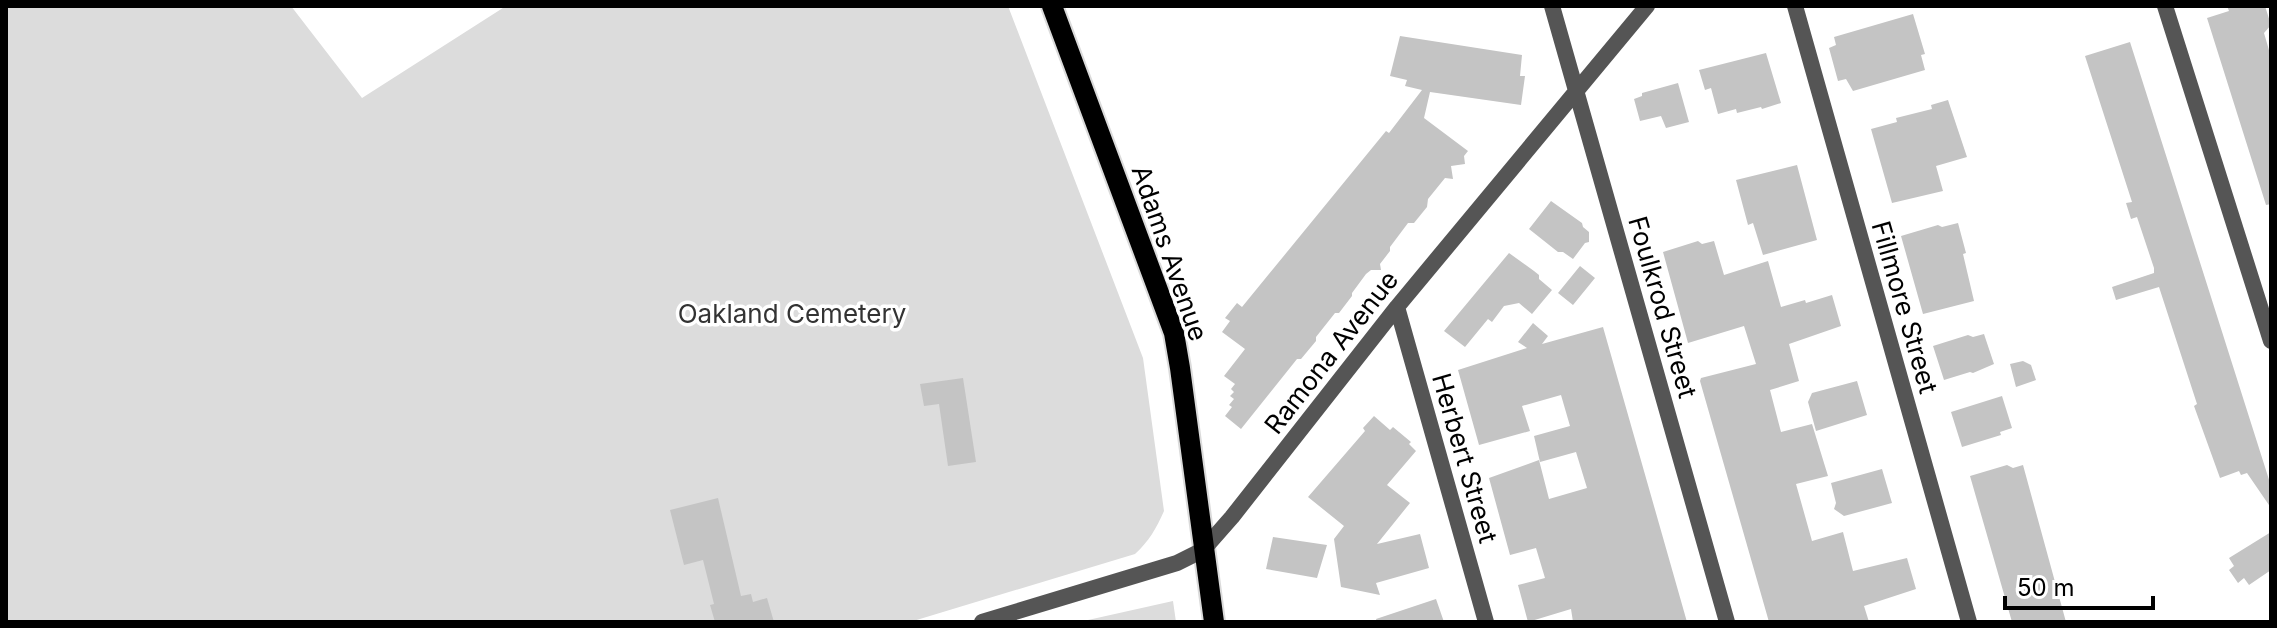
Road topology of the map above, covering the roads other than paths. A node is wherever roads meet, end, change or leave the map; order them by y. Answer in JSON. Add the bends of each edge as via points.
{"nodes":[{"id":1,"x":1052,"y":6,"type":"edge"},
{"id":2,"x":1552,"y":6,"type":"edge"},
{"id":3,"x":1647,"y":6,"type":"edge"},
{"id":4,"x":1795,"y":6,"type":"edge"},
{"id":5,"x":2165,"y":6,"type":"edge"},
{"id":6,"x":1576,"y":91,"type":"junction"},
{"id":7,"x":1397,"y":307,"type":"junction"},
{"id":8,"x":2271,"y":341,"type":"edge"},
{"id":9,"x":1203,"y":550,"type":"junction"},
{"id":10,"x":982,"y":622,"type":"edge"},
{"id":11,"x":1214,"y":622,"type":"edge"},
{"id":12,"x":1486,"y":622,"type":"edge"},
{"id":13,"x":1727,"y":622,"type":"edge"},
{"id":14,"x":1969,"y":622,"type":"edge"}],
"edges":[{"from":1,"to":9,"type":"main road","name":"Adams Avenue","via":[[1174,333]]},
{"from":2,"to":6,"type":"street","name":"Foulkrod Street"},
{"from":3,"to":6,"type":"street","name":"Ramona Avenue"},
{"from":4,"to":14,"type":"street","name":"Fillmore Street"},
{"from":5,"to":8,"type":"street"},
{"from":6,"to":7,"type":"street","name":"Ramona Avenue"},
{"from":6,"to":13,"type":"street","name":"Foulkrod Street"},
{"from":7,"to":9,"type":"street","name":"Ramona Avenue"},
{"from":7,"to":12,"type":"street","name":"Herbert Street"},
{"from":9,"to":10,"type":"street","name":"Ramona Avenue","via":[[1177,563]]},
{"from":9,"to":11,"type":"main road","name":"Adams Avenue"}]}
